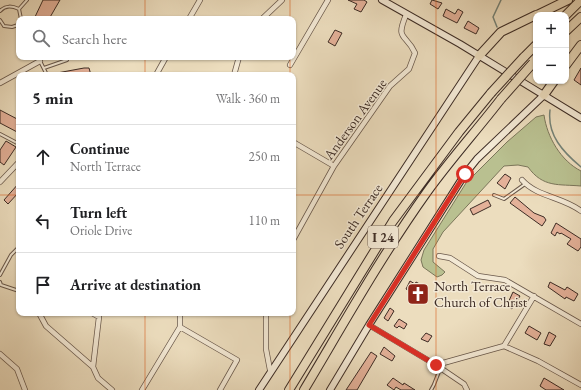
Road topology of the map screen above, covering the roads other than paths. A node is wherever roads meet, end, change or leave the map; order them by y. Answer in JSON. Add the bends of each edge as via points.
{"nodes":[{"id":1,"x":26,"y":0,"type":"edge"},
{"id":2,"x":200,"y":0,"type":"edge"},
{"id":3,"x":282,"y":0,"type":"edge"},
{"id":4,"x":328,"y":0,"type":"edge"},
{"id":5,"x":382,"y":0,"type":"edge"},
{"id":6,"x":568,"y":0,"type":"edge"},
{"id":7,"x":581,"y":0,"type":"edge"},
{"id":8,"x":19,"y":9,"type":"junction"},
{"id":9,"x":0,"y":10,"type":"edge"},
{"id":10,"x":542,"y":12,"type":"edge"},
{"id":11,"x":569,"y":12,"type":"edge"},
{"id":12,"x":406,"y":15,"type":"junction"},
{"id":13,"x":20,"y":16,"type":"edge"},
{"id":14,"x":191,"y":16,"type":"edge"},
{"id":15,"x":265,"y":16,"type":"edge"},
{"id":16,"x":533,"y":16,"type":"edge"},
{"id":17,"x":581,"y":17,"type":"edge"},
{"id":18,"x":0,"y":20,"type":"edge"},
{"id":19,"x":4,"y":26,"type":"junction"},
{"id":20,"x":16,"y":26,"type":"edge"},
{"id":21,"x":569,"y":28,"type":"edge"},
{"id":22,"x":0,"y":30,"type":"edge"},
{"id":23,"x":581,"y":45,"type":"edge"},
{"id":24,"x":533,"y":48,"type":"edge"},
{"id":25,"x":296,"y":55,"type":"edge"},
{"id":26,"x":479,"y":56,"type":"junction"},
{"id":27,"x":37,"y":60,"type":"edge"},
{"id":28,"x":40,"y":60,"type":"edge"},
{"id":29,"x":67,"y":60,"type":"dead end"},
{"id":30,"x":164,"y":60,"type":"edge"},
{"id":31,"x":238,"y":60,"type":"edge"},
{"id":32,"x":293,"y":60,"type":"edge"},
{"id":33,"x":569,"y":61,"type":"edge"},
{"id":34,"x":533,"y":62,"type":"edge"},
{"id":35,"x":290,"y":65,"type":"dead end"},
{"id":36,"x":44,"y":68,"type":"junction"},
{"id":37,"x":18,"y":72,"type":"edge"},
{"id":38,"x":46,"y":72,"type":"edge"},
{"id":39,"x":158,"y":72,"type":"edge"},
{"id":40,"x":235,"y":72,"type":"edge"},
{"id":41,"x":16,"y":73,"type":"edge"},
{"id":42,"x":0,"y":83,"type":"edge"},
{"id":43,"x":552,"y":84,"type":"edge"},
{"id":44,"x":544,"y":95,"type":"junction"},
{"id":45,"x":581,"y":118,"type":"edge"},
{"id":46,"x":0,"y":134,"type":"edge"},
{"id":47,"x":16,"y":142,"type":"edge"},
{"id":48,"x":296,"y":144,"type":"edge"},
{"id":49,"x":16,"y":165,"type":"edge"},
{"id":50,"x":334,"y":166,"type":"junction"},
{"id":51,"x":522,"y":180,"type":"dead end"},
{"id":52,"x":0,"y":182,"type":"edge"},
{"id":53,"x":525,"y":184,"type":"junction"},
{"id":54,"x":494,"y":195,"type":"dead end"},
{"id":55,"x":581,"y":211,"type":"edge"},
{"id":56,"x":296,"y":235,"type":"edge"},
{"id":57,"x":16,"y":250,"type":"edge"},
{"id":58,"x":439,"y":256,"type":"dead end"},
{"id":59,"x":0,"y":275,"type":"edge"},
{"id":60,"x":0,"y":282,"type":"edge"},
{"id":61,"x":16,"y":290,"type":"edge"},
{"id":62,"x":534,"y":296,"type":"junction"},
{"id":63,"x":41,"y":316,"type":"edge"},
{"id":64,"x":97,"y":316,"type":"edge"},
{"id":65,"x":180,"y":316,"type":"edge"},
{"id":66,"x":266,"y":316,"type":"edge"},
{"id":67,"x":581,"y":324,"type":"edge"},
{"id":68,"x":369,"y":325,"type":"junction"},
{"id":69,"x":180,"y":327,"type":"junction"},
{"id":70,"x":504,"y":346,"type":"junction"},
{"id":71,"x":0,"y":354,"type":"edge"},
{"id":72,"x":436,"y":365,"type":"junction"},
{"id":73,"x":93,"y":367,"type":"junction"},
{"id":74,"x":441,"y":368,"type":"junction"},
{"id":75,"x":270,"y":370,"type":"junction"},
{"id":76,"x":581,"y":385,"type":"edge"},
{"id":77,"x":25,"y":390,"type":"edge"},
{"id":78,"x":112,"y":390,"type":"edge"},
{"id":79,"x":142,"y":390,"type":"edge"},
{"id":80,"x":220,"y":390,"type":"edge"},
{"id":81,"x":259,"y":390,"type":"edge"},
{"id":82,"x":289,"y":390,"type":"edge"},
{"id":83,"x":304,"y":390,"type":"edge"},
{"id":84,"x":330,"y":390,"type":"edge"},
{"id":85,"x":431,"y":390,"type":"edge"},
{"id":86,"x":467,"y":390,"type":"edge"}],
"edges":[{"from":1,"to":8,"type":"lane"},
{"from":2,"to":14,"type":"street"},
{"from":3,"to":15,"type":"street"},
{"from":4,"to":25,"type":"street"},
{"from":5,"to":12,"type":"street"},
{"from":6,"to":10,"type":"highway"},
{"from":7,"to":11,"type":"highway"},
{"from":8,"to":9,"type":"lane","via":[[12,6]]},
{"from":8,"to":13,"type":"lane"},
{"from":12,"to":26,"type":"street"},
{"from":12,"to":50,"type":"street","name":"Anderson Avenue","via":[[400,29],[402,38],[412,46],[415,53],[409,69],[390,86]]},
{"from":16,"to":26,"type":"highway","via":[[501,32]]},
{"from":17,"to":21,"type":"highway"},
{"from":18,"to":19,"type":"lane"},
{"from":19,"to":20,"type":"lane"},
{"from":19,"to":22,"type":"lane"},
{"from":23,"to":33,"type":"highway"},
{"from":24,"to":82,"type":"highway","number":"I 24","bridge":true,"via":[[454,138],[393,221]]},
{"from":26,"to":44,"type":"street"},
{"from":26,"to":75,"type":"street","name":"South Terrace"},
{"from":27,"to":37,"type":"street"},
{"from":28,"to":36,"type":"lane"},
{"from":29,"to":36,"type":"lane"},
{"from":30,"to":39,"type":"street"},
{"from":31,"to":40,"type":"street"},
{"from":32,"to":35,"type":"street"},
{"from":34,"to":83,"type":"highway","number":"I 24","bridge":true,"via":[[429,190],[369,280]]},
{"from":36,"to":38,"type":"lane"},
{"from":41,"to":42,"type":"street"},
{"from":43,"to":44,"type":"highway"},
{"from":44,"to":45,"type":"street"},
{"from":44,"to":68,"type":"street","via":[[477,159],[465,174]]},
{"from":46,"to":47,"type":"lane"},
{"from":48,"to":50,"type":"street"},
{"from":49,"to":52,"type":"street"},
{"from":50,"to":56,"type":"street","name":"Anderson Avenue"},
{"from":51,"to":53,"type":"street"},
{"from":53,"to":54,"type":"lane","via":[[504,199]]},
{"from":53,"to":55,"type":"street","via":[[538,192],[561,199]]},
{"from":57,"to":59,"type":"lane"},
{"from":58,"to":62,"type":"street","via":[[450,258],[478,276],[505,280]]},
{"from":60,"to":61,"type":"lane","via":[[1,286]]},
{"from":62,"to":67,"type":"street"},
{"from":62,"to":70,"type":"street"},
{"from":63,"to":73,"type":"street","via":[[46,326]]},
{"from":64,"to":73,"type":"street"},
{"from":65,"to":69,"type":"street"},
{"from":66,"to":75,"type":"street","via":[[266,349]]},
{"from":68,"to":72,"type":"street"},
{"from":68,"to":84,"type":"street"},
{"from":69,"to":79,"type":"street"},
{"from":69,"to":80,"type":"street","via":[[237,360]]},
{"from":70,"to":72,"type":"street"},
{"from":70,"to":76,"type":"street"},
{"from":71,"to":77,"type":"street","via":[[17,369]]},
{"from":72,"to":74,"type":"street"},
{"from":73,"to":78,"type":"street","via":[[98,378]]},
{"from":74,"to":85,"type":"lane"},
{"from":74,"to":86,"type":"street","via":[[464,384]]},
{"from":75,"to":81,"type":"street","name":"South Terrace"}]}
